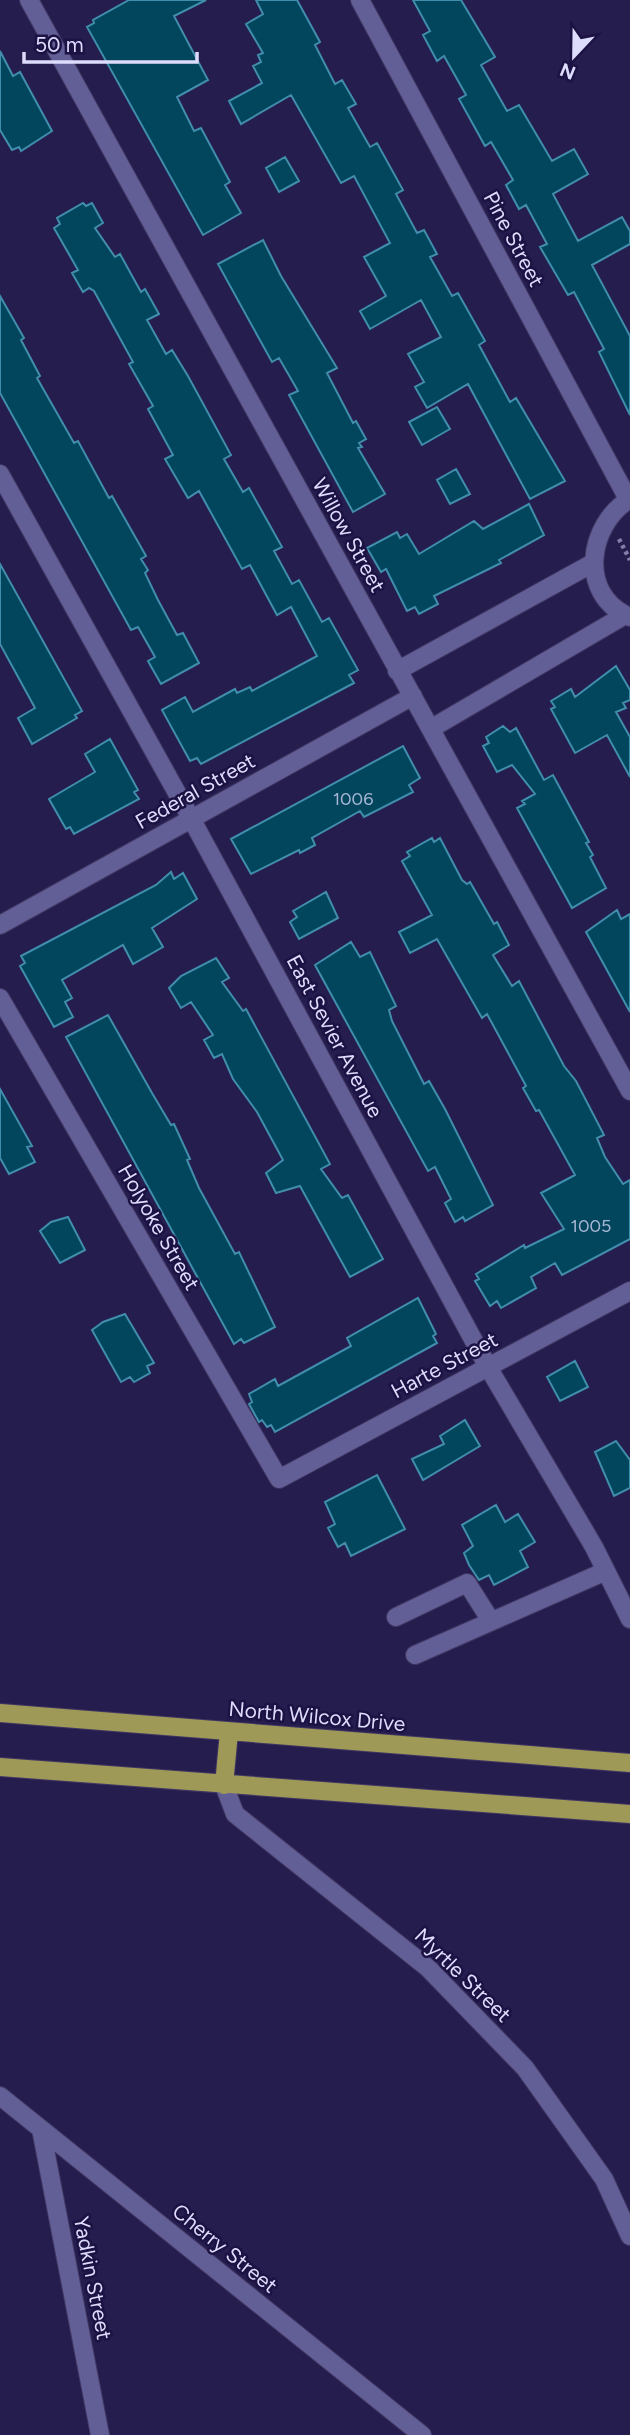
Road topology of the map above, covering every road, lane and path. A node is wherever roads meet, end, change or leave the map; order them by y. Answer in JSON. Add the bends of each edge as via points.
{"nodes":[{"id":1,"x":29,"y":0,"type":"edge"},
{"id":2,"x":360,"y":0,"type":"edge"},
{"id":3,"x":0,"y":474,"type":"edge"},
{"id":4,"x":629,"y":499,"type":"edge"},
{"id":5,"x":593,"y":563,"type":"junction"},
{"id":6,"x":628,"y":616,"type":"edge"},
{"id":7,"x":397,"y":671,"type":"junction"},
{"id":8,"x":413,"y":696,"type":"junction"},
{"id":9,"x":432,"y":727,"type":"junction"},
{"id":10,"x":192,"y":820,"type":"junction"},
{"id":11,"x":0,"y":925,"type":"edge"},
{"id":12,"x":0,"y":998,"type":"edge"},
{"id":13,"x":630,"y":1091,"type":"edge"},
{"id":14,"x":630,"y":1291,"type":"edge"},
{"id":15,"x":488,"y":1367,"type":"junction"},
{"id":16,"x":279,"y":1479,"type":"joint"},
{"id":17,"x":606,"y":1571,"type":"junction"},
{"id":18,"x":396,"y":1617,"type":"dead end"},
{"id":19,"x":630,"y":1619,"type":"edge"},
{"id":20,"x":491,"y":1621,"type":"junction"},
{"id":21,"x":415,"y":1655,"type":"dead end"},
{"id":22,"x":0,"y":1713,"type":"edge"},
{"id":23,"x":229,"y":1732,"type":"junction"},
{"id":24,"x":630,"y":1763,"type":"edge"},
{"id":25,"x":0,"y":1767,"type":"edge"},
{"id":26,"x":224,"y":1785,"type":"junction"},
{"id":27,"x":629,"y":1814,"type":"edge"},
{"id":28,"x":0,"y":2096,"type":"edge"},
{"id":29,"x":41,"y":2129,"type":"junction"},
{"id":30,"x":630,"y":2236,"type":"edge"},
{"id":31,"x":100,"y":2435,"type":"edge"},
{"id":32,"x":422,"y":2435,"type":"edge"}],
"edges":[{"from":1,"to":7,"type":"street","name":"Willow Street"},
{"from":2,"to":4,"type":"street","name":"Pine Street"},
{"from":3,"to":10,"type":"street","name":"East Sevier Avenue"},
{"from":4,"to":5,"type":"street","via":[[601,526]]},
{"from":5,"to":6,"type":"street","via":[[609,601]]},
{"from":5,"to":7,"type":"street"},
{"from":6,"to":9,"type":"street"},
{"from":7,"to":8,"type":"street","name":"Willow Street"},
{"from":8,"to":9,"type":"street","name":"Willow Street"},
{"from":8,"to":10,"type":"street","name":"Federal Street"},
{"from":9,"to":13,"type":"street","name":"Willow Street"},
{"from":10,"to":11,"type":"street","name":"Federal Street"},
{"from":10,"to":15,"type":"street","name":"East Sevier Avenue"},
{"from":12,"to":16,"type":"street","name":"Holyoke Street"},
{"from":14,"to":15,"type":"street","name":"Harte Street"},
{"from":15,"to":16,"type":"street","name":"Harte Street"},
{"from":15,"to":17,"type":"street","name":"East Sevier Avenue"},
{"from":17,"to":19,"type":"street","name":"East Sevier Avenue"},
{"from":17,"to":20,"type":"street"},
{"from":18,"to":20,"type":"street","via":[[467,1583]]},
{"from":20,"to":21,"type":"street"},
{"from":22,"to":23,"type":"main road","name":"North Wilcox Drive"},
{"from":23,"to":24,"type":"main road","name":"North Wilcox Drive"},
{"from":23,"to":26,"type":"main road"},
{"from":25,"to":26,"type":"main road"},
{"from":26,"to":27,"type":"main road"},
{"from":26,"to":30,"type":"street","name":"Myrtle Street","via":[[235,1814],[428,1968],[525,2068],[604,2179]]},
{"from":28,"to":29,"type":"street","name":"Cherry Street"},
{"from":29,"to":31,"type":"street","name":"Yadkin Street"},
{"from":29,"to":32,"type":"street","name":"Cherry Street"}]}
